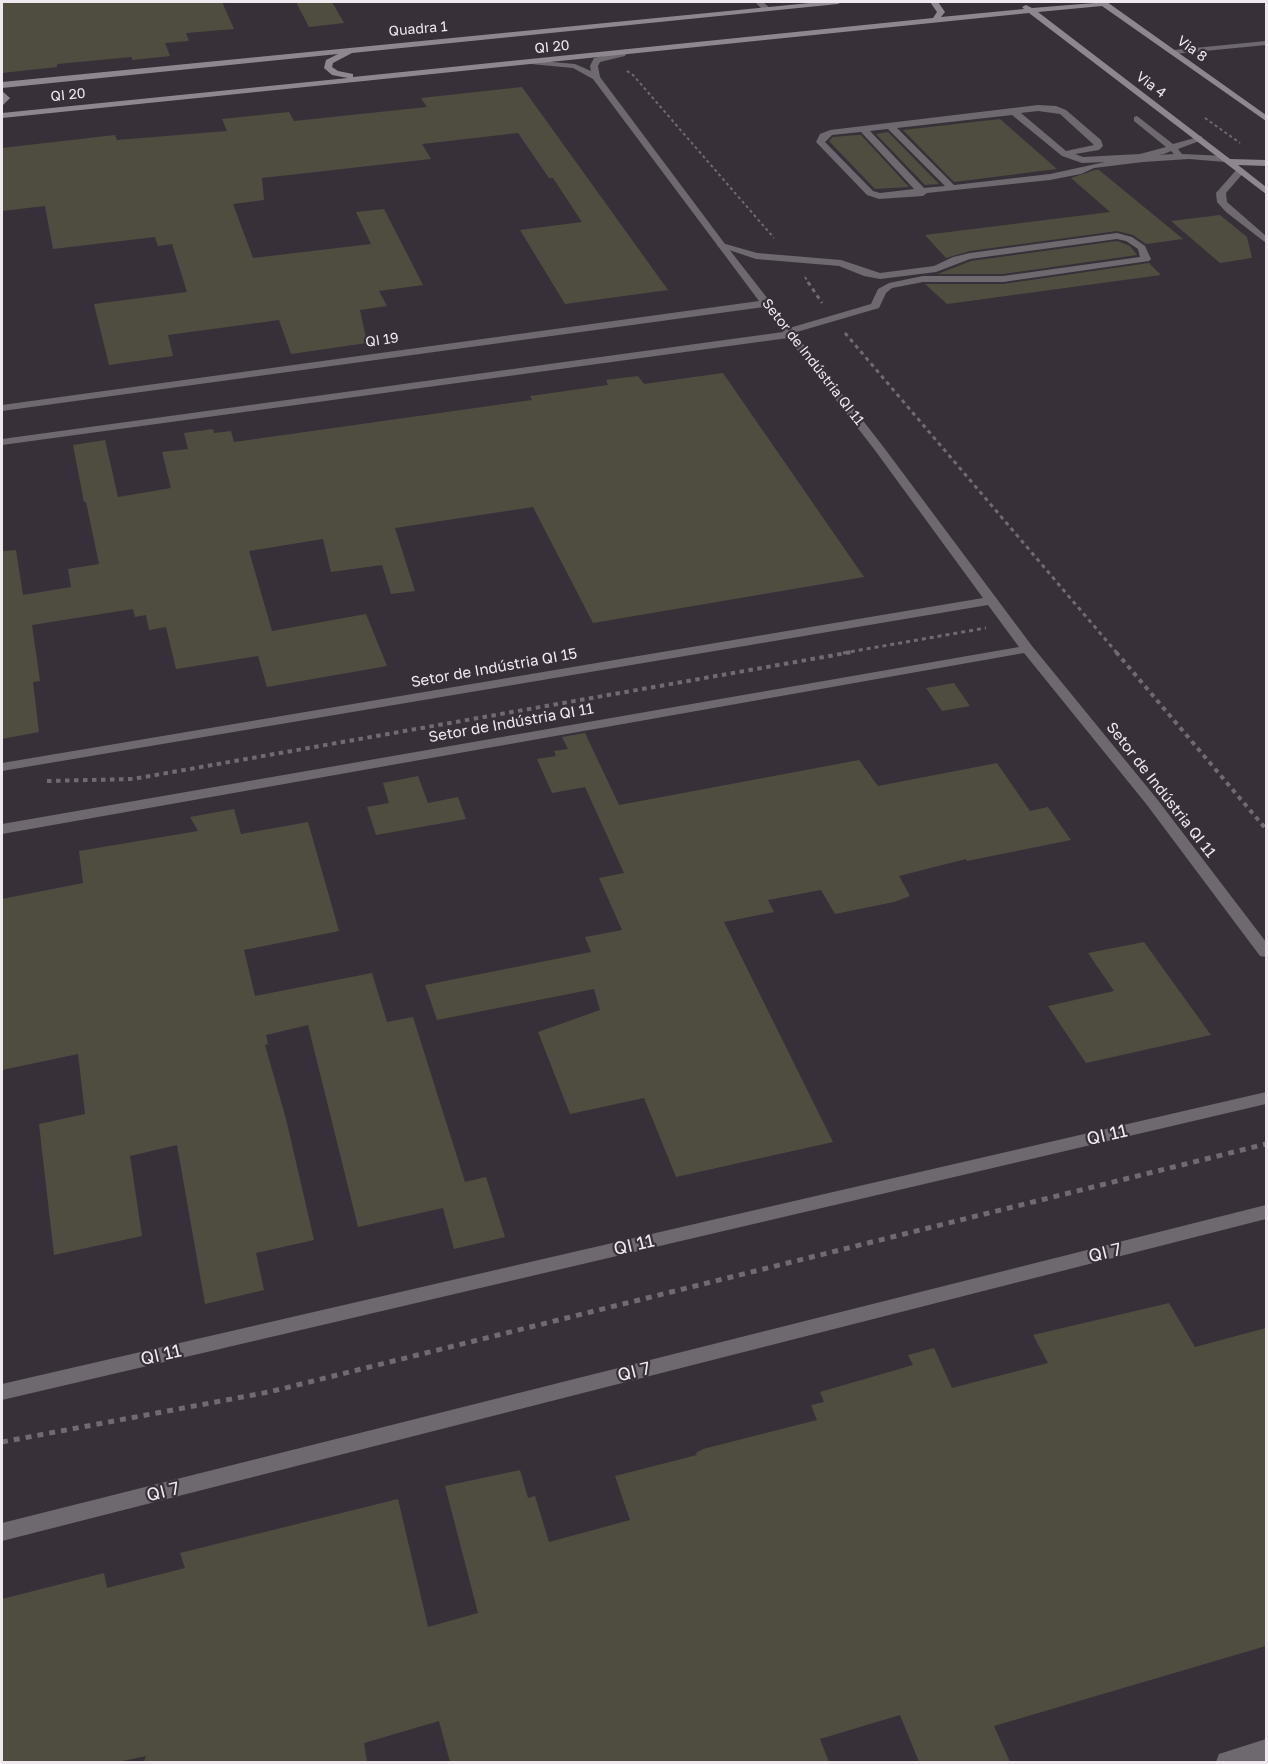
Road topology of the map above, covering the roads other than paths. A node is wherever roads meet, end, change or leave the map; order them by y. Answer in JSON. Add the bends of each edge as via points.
{"nodes":[{"id":1,"x":759,"y":2,"type":"edge"},
{"id":2,"x":838,"y":2,"type":"edge"},
{"id":3,"x":934,"y":2,"type":"edge"},
{"id":4,"x":1019,"y":2,"type":"edge"},
{"id":5,"x":1103,"y":2,"type":"edge"},
{"id":6,"x":767,"y":9,"type":"junction"},
{"id":7,"x":1030,"y":10,"type":"junction"},
{"id":8,"x":936,"y":20,"type":"junction"},
{"id":9,"x":1266,"y":43,"type":"edge"},
{"id":10,"x":356,"y":48,"type":"junction"},
{"id":11,"x":1174,"y":52,"type":"junction"},
{"id":12,"x":622,"y":54,"type":"junction"},
{"id":13,"x":531,"y":62,"type":"junction"},
{"id":14,"x":596,"y":77,"type":"junction"},
{"id":15,"x":363,"y":78,"type":"junction"},
{"id":16,"x":2,"y":85,"type":"edge"},
{"id":17,"x":2,"y":94,"type":"edge"},
{"id":18,"x":2,"y":103,"type":"edge"},
{"id":19,"x":1014,"y":112,"type":"junction"},
{"id":20,"x":2,"y":116,"type":"edge"},
{"id":21,"x":1137,"y":119,"type":"dead end"},
{"id":22,"x":1266,"y":119,"type":"edge"},
{"id":23,"x":890,"y":126,"type":"junction"},
{"id":24,"x":863,"y":129,"type":"junction"},
{"id":25,"x":1199,"y":138,"type":"junction"},
{"id":26,"x":1173,"y":148,"type":"junction"},
{"id":27,"x":1065,"y":154,"type":"junction"},
{"id":28,"x":1182,"y":156,"type":"junction"},
{"id":29,"x":1227,"y":161,"type":"junction"},
{"id":30,"x":1266,"y":163,"type":"edge"},
{"id":31,"x":1240,"y":171,"type":"junction"},
{"id":32,"x":1266,"y":179,"type":"edge"},
{"id":33,"x":1256,"y":182,"type":"junction"},
{"id":34,"x":953,"y":189,"type":"junction"},
{"id":35,"x":1266,"y":191,"type":"edge"},
{"id":36,"x":923,"y":193,"type":"junction"},
{"id":37,"x":1266,"y":240,"type":"edge"},
{"id":38,"x":722,"y":246,"type":"junction"},
{"id":39,"x":767,"y":303,"type":"junction"},
{"id":40,"x":791,"y":333,"type":"junction"},
{"id":41,"x":2,"y":408,"type":"edge"},
{"id":42,"x":2,"y":442,"type":"edge"},
{"id":43,"x":992,"y":600,"type":"junction"},
{"id":44,"x":1027,"y":649,"type":"junction"},
{"id":45,"x":2,"y":767,"type":"edge"},
{"id":46,"x":2,"y":829,"type":"edge"},
{"id":47,"x":1266,"y":952,"type":"edge"},
{"id":48,"x":1261,"y":1101,"type":"edge"},
{"id":49,"x":1266,"y":1212,"type":"edge"},
{"id":50,"x":2,"y":1392,"type":"edge"},
{"id":51,"x":2,"y":1532,"type":"edge"},
{"id":52,"x":1266,"y":1750,"type":"edge"},
{"id":53,"x":1227,"y":1762,"type":"edge"}],
"edges":[{"from":1,"to":6,"type":"street"},
{"from":2,"to":6,"type":"street","name":"Quadra 1"},
{"from":3,"to":8,"type":"street","via":[[940,12]]},
{"from":4,"to":7,"type":"street","name":"Via 4"},
{"from":5,"to":7,"type":"street","name":"QI 20"},
{"from":5,"to":11,"type":"street","name":"Via 8"},
{"from":6,"to":10,"type":"street","name":"Quadra 1"},
{"from":7,"to":8,"type":"street","name":"QI 20"},
{"from":7,"to":25,"type":"street","name":"Via 4"},
{"from":8,"to":12,"type":"street","name":"QI 20"},
{"from":9,"to":11,"type":"street"},
{"from":10,"to":15,"type":"street","via":[[330,62],[328,68]]},
{"from":10,"to":16,"type":"street","name":"Quadra 1"},
{"from":11,"to":22,"type":"street","name":"Via 8"},
{"from":12,"to":13,"type":"street","name":"QI 20"},
{"from":12,"to":14,"type":"street","via":[[604,57],[594,66]]},
{"from":13,"to":14,"type":"street","via":[[575,66]]},
{"from":13,"to":15,"type":"street","name":"QI 20"},
{"from":14,"to":38,"type":"street","name":"Setor de Indústria QI 11"},
{"from":15,"to":20,"type":"street","name":"QI 20"},
{"from":17,"to":18,"type":"street","via":[[6,98]]},
{"from":19,"to":23,"type":"street"},
{"from":19,"to":27,"type":"street"},
{"from":19,"to":27,"type":"street","via":[[1056,109],[1098,142],[1096,148]]},
{"from":21,"to":26,"type":"street"},
{"from":23,"to":24,"type":"street"},
{"from":23,"to":34,"type":"street"},
{"from":24,"to":36,"type":"street"},
{"from":24,"to":36,"type":"street","via":[[830,133],[820,142],[870,193]]},
{"from":25,"to":26,"type":"street"},
{"from":25,"to":29,"type":"street","name":"Via 4"},
{"from":26,"to":27,"type":"street","via":[[1109,160],[1082,160]]},
{"from":26,"to":28,"type":"street"},
{"from":28,"to":29,"type":"street"},
{"from":28,"to":34,"type":"street"},
{"from":29,"to":30,"type":"street"},
{"from":29,"to":31,"type":"street","name":"Via 4"},
{"from":31,"to":33,"type":"street","name":"Via 4"},
{"from":31,"to":37,"type":"street","via":[[1221,193],[1222,202]]},
{"from":32,"to":33,"type":"street"},
{"from":33,"to":35,"type":"street","name":"Via 4"},
{"from":34,"to":36,"type":"street"},
{"from":38,"to":39,"type":"street","name":"Setor de Indústria QI 11"},
{"from":38,"to":40,"type":"street","via":[[756,256],[841,263],[880,276],[927,271],[970,256],[1117,236],[1142,248],[1146,260],[1003,279],[923,279],[889,286],[875,306]]},
{"from":39,"to":40,"type":"street","name":"Setor de Indústria QI 11"},
{"from":39,"to":41,"type":"street","name":"QI 19"},
{"from":40,"to":42,"type":"street"},
{"from":40,"to":43,"type":"street","name":"Setor de Indústria QI 11"},
{"from":43,"to":44,"type":"street","name":"Setor de Indústria QI 11"},
{"from":43,"to":45,"type":"street","name":"Setor de Indústria QI 15"},
{"from":44,"to":46,"type":"street","name":"Setor de Indústria QI 11"},
{"from":44,"to":47,"type":"street","name":"Setor de Indústria QI 11","via":[[1152,802]]},
{"from":48,"to":50,"type":"street","name":"QI 11"},
{"from":49,"to":51,"type":"street","name":"QI 7"},
{"from":52,"to":53,"type":"street"}]}
